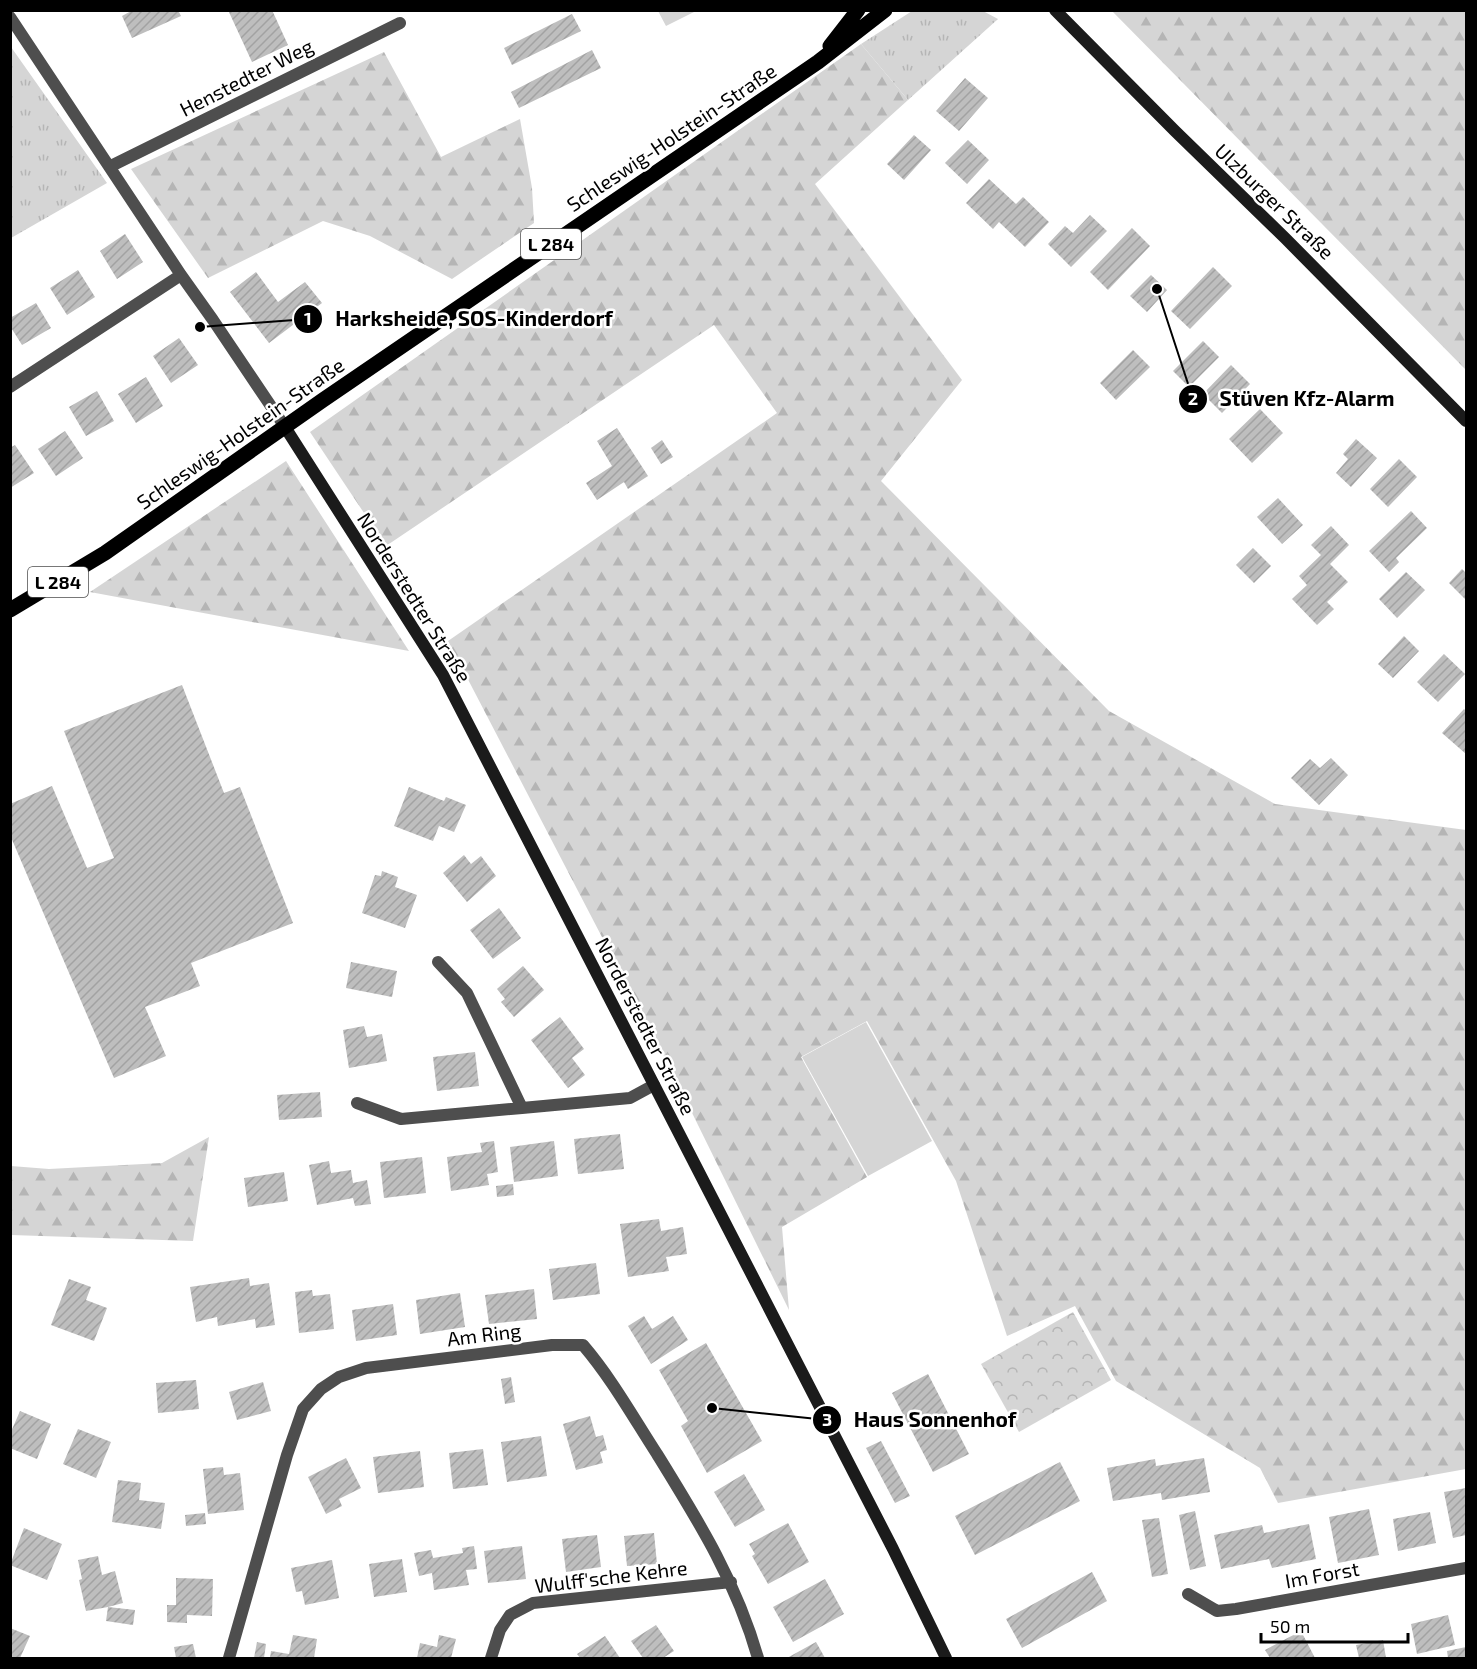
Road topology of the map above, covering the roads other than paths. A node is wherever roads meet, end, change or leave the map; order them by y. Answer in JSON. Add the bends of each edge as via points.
{"nodes":[{"id":1,"x":858,"y":10,"type":"edge"},
{"id":2,"x":885,"y":10,"type":"edge"},
{"id":3,"x":1055,"y":10,"type":"edge"},
{"id":4,"x":10,"y":17,"type":"edge"},
{"id":5,"x":400,"y":23,"type":"dead end"},
{"id":6,"x":818,"y":62,"type":"junction"},
{"id":7,"x":111,"y":166,"type":"junction"},
{"id":8,"x":181,"y":275,"type":"junction"},
{"id":9,"x":10,"y":387,"type":"edge"},
{"id":10,"x":1467,"y":421,"type":"edge"},
{"id":11,"x":285,"y":427,"type":"junction"},
{"id":12,"x":10,"y":610,"type":"edge"},
{"id":13,"x":438,"y":962,"type":"dead end"},
{"id":14,"x":654,"y":1085,"type":"junction"},
{"id":15,"x":357,"y":1103,"type":"dead end"},
{"id":16,"x":522,"y":1108,"type":"junction"},
{"id":17,"x":1467,"y":1568,"type":"edge"},
{"id":18,"x":731,"y":1582,"type":"junction"},
{"id":19,"x":1188,"y":1594,"type":"dead end"},
{"id":20,"x":229,"y":1659,"type":"edge"},
{"id":21,"x":491,"y":1659,"type":"edge"},
{"id":22,"x":758,"y":1659,"type":"edge"},
{"id":23,"x":946,"y":1659,"type":"edge"}],
"edges":[{"from":1,"to":6,"type":"main road","name":"Schleswig-Holstein-Straße","number":"L 284"},
{"from":2,"to":6,"type":"main road","name":"Schleswig-Holstein-Straße","number":"L 284"},
{"from":3,"to":10,"type":"street","name":"Ulzburger Straße"},
{"from":4,"to":7,"type":"street"},
{"from":5,"to":7,"type":"street","name":"Henstedter Weg"},
{"from":6,"to":11,"type":"main road","name":"Schleswig-Holstein-Straße","number":"L 284"},
{"from":7,"to":8,"type":"street"},
{"from":8,"to":9,"type":"street"},
{"from":8,"to":11,"type":"street"},
{"from":11,"to":12,"type":"main road","name":"Schleswig-Holstein-Straße","number":"L 284","via":[[105,553]]},
{"from":11,"to":14,"type":"street","name":"Norderstedter Straße","via":[[443,675]]},
{"from":13,"to":16,"type":"street","via":[[467,993]]},
{"from":14,"to":16,"type":"street","via":[[630,1098]]},
{"from":14,"to":23,"type":"street","name":"Norderstedter Straße"},
{"from":15,"to":16,"type":"street","via":[[401,1119]]},
{"from":17,"to":19,"type":"street","name":"Im Forst","via":[[1217,1611]]},
{"from":18,"to":20,"type":"street","name":"Am Ring","via":[[711,1542],[605,1371],[583,1345],[552,1345],[366,1368],[339,1377],[303,1409]]},
{"from":18,"to":21,"type":"street","name":"Wulff'sche Kehre","via":[[533,1603],[510,1615],[500,1630]]},
{"from":18,"to":22,"type":"street","name":"Am Ring"}]}
